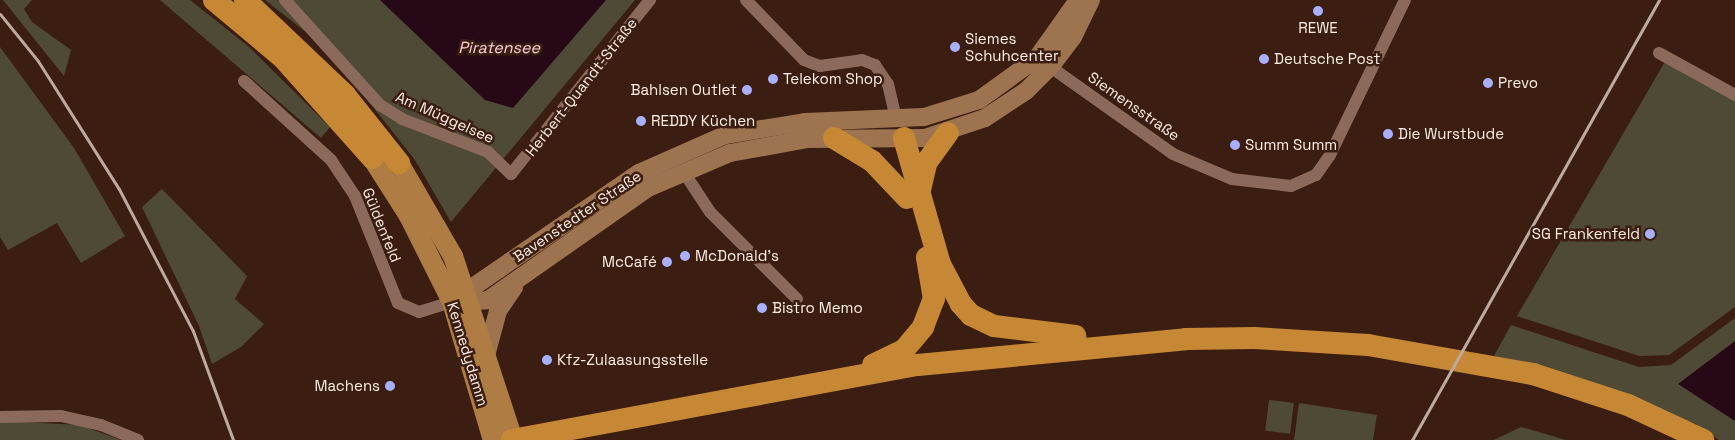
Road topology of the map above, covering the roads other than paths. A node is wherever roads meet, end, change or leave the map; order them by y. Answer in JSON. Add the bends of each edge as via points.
{"nodes":[{"id":1,"x":214,"y":0,"type":"edge"},
{"id":2,"x":244,"y":0,"type":"edge"},
{"id":3,"x":285,"y":0,"type":"edge"},
{"id":4,"x":650,"y":0,"type":"edge"},
{"id":5,"x":746,"y":0,"type":"edge"},
{"id":6,"x":1078,"y":0,"type":"edge"},
{"id":7,"x":1091,"y":0,"type":"edge"},
{"id":8,"x":1404,"y":0,"type":"edge"},
{"id":9,"x":1659,"y":53,"type":"dead end"},
{"id":10,"x":1044,"y":62,"type":"junction"},
{"id":11,"x":244,"y":82,"type":"dead end"},
{"id":12,"x":1735,"y":95,"type":"edge"},
{"id":13,"x":897,"y":132,"type":"junction"},
{"id":14,"x":948,"y":133,"type":"junction"},
{"id":15,"x":834,"y":138,"type":"junction"},
{"id":16,"x":372,"y":158,"type":"joint"},
{"id":17,"x":399,"y":163,"type":"joint"},
{"id":18,"x":683,"y":171,"type":"junction"},
{"id":19,"x":511,"y":174,"type":"joint"},
{"id":20,"x":914,"y":196,"type":"junction"},
{"id":21,"x":519,"y":281,"type":"junction"},
{"id":22,"x":463,"y":298,"type":"junction"},
{"id":23,"x":797,"y":299,"type":"dead end"},
{"id":24,"x":1186,"y":339,"type":"junction"},
{"id":25,"x":1228,"y":344,"type":"junction"},
{"id":26,"x":487,"y":352,"type":"junction"},
{"id":27,"x":1496,"y":372,"type":"junction"},
{"id":28,"x":847,"y":376,"type":"junction"},
{"id":29,"x":0,"y":417,"type":"edge"},
{"id":30,"x":508,"y":434,"type":"edge"},
{"id":31,"x":138,"y":440,"type":"edge"},
{"id":32,"x":579,"y":440,"type":"edge"},
{"id":33,"x":1674,"y":440,"type":"edge"},
{"id":34,"x":1703,"y":440,"type":"edge"}],
"edges":[{"from":1,"to":16,"type":"highway","via":[[283,58]]},
{"from":2,"to":17,"type":"highway","via":[[327,76]]},
{"from":3,"to":19,"type":"street","name":"Am Müggelsee","via":[[380,105],[402,119],[488,152]]},
{"from":4,"to":19,"type":"street","name":"Herbert-Quandt-Straße"},
{"from":5,"to":13,"type":"street","via":[[804,60],[820,66],[862,60],[875,65],[888,84]]},
{"from":6,"to":10,"type":"street","name":"Bavenstedter Straße"},
{"from":7,"to":10,"type":"street","name":"Bavenstedter Straße","via":[[1073,37]]},
{"from":8,"to":10,"type":"street","name":"Siemensstraße","via":[[1330,154],[1316,175],[1291,186],[1232,179],[1173,154]]},
{"from":9,"to":12,"type":"street"},
{"from":10,"to":13,"type":"street","name":"Bavenstedter Straße","via":[[979,100],[930,116]]},
{"from":10,"to":14,"type":"street","name":"Bavenstedter Straße","via":[[1006,105]]},
{"from":11,"to":22,"type":"street","name":"Güldenfeld","via":[[331,160],[355,196],[398,303],[419,312]]},
{"from":13,"to":14,"type":"street","name":"Bavenstedter Straße"},
{"from":13,"to":15,"type":"street","name":"Bavenstedter Straße"},
{"from":13,"to":20,"type":"highway"},
{"from":13,"to":22,"type":"street","name":"Bavenstedter Straße","via":[[764,126],[675,155],[604,194]]},
{"from":14,"to":20,"type":"highway","via":[[926,163]]},
{"from":15,"to":18,"type":"street","name":"Bavenstedter Straße","via":[[768,143]]},
{"from":15,"to":20,"type":"highway","via":[[872,162]]},
{"from":16,"to":22,"type":"main road","name":"Kennedydamm","via":[[437,271]]},
{"from":17,"to":22,"type":"main road","via":[[432,215]]},
{"from":18,"to":21,"type":"street","name":"Bavenstedter Straße","via":[[614,210]]},
{"from":18,"to":23,"type":"street","via":[[710,212]]},
{"from":20,"to":24,"type":"highway","via":[[947,280],[961,304],[982,321],[1045,335]]},
{"from":20,"to":28,"type":"highway","via":[[930,268],[930,312],[904,350]]},
{"from":21,"to":22,"type":"street","name":"Bavenstedter Straße","via":[[488,300]]},
{"from":21,"to":26,"type":"street","via":[[498,310]]},
{"from":22,"to":26,"type":"main road","name":"Kennedydamm"},
{"from":22,"to":30,"type":"main road","name":"Kennedydamm"},
{"from":24,"to":25,"type":"highway"},
{"from":24,"to":28,"type":"highway","via":[[1002,354]]},
{"from":25,"to":27,"type":"highway","via":[[1434,361]]},
{"from":25,"to":32,"type":"highway","via":[[920,377]]},
{"from":26,"to":30,"type":"main road","name":"Kennedydamm"},
{"from":27,"to":33,"type":"highway","via":[[1588,404]]},
{"from":27,"to":34,"type":"highway","via":[[1628,405]]},
{"from":28,"to":30,"type":"highway"},
{"from":29,"to":31,"type":"street","via":[[61,416],[101,425]]}]}
